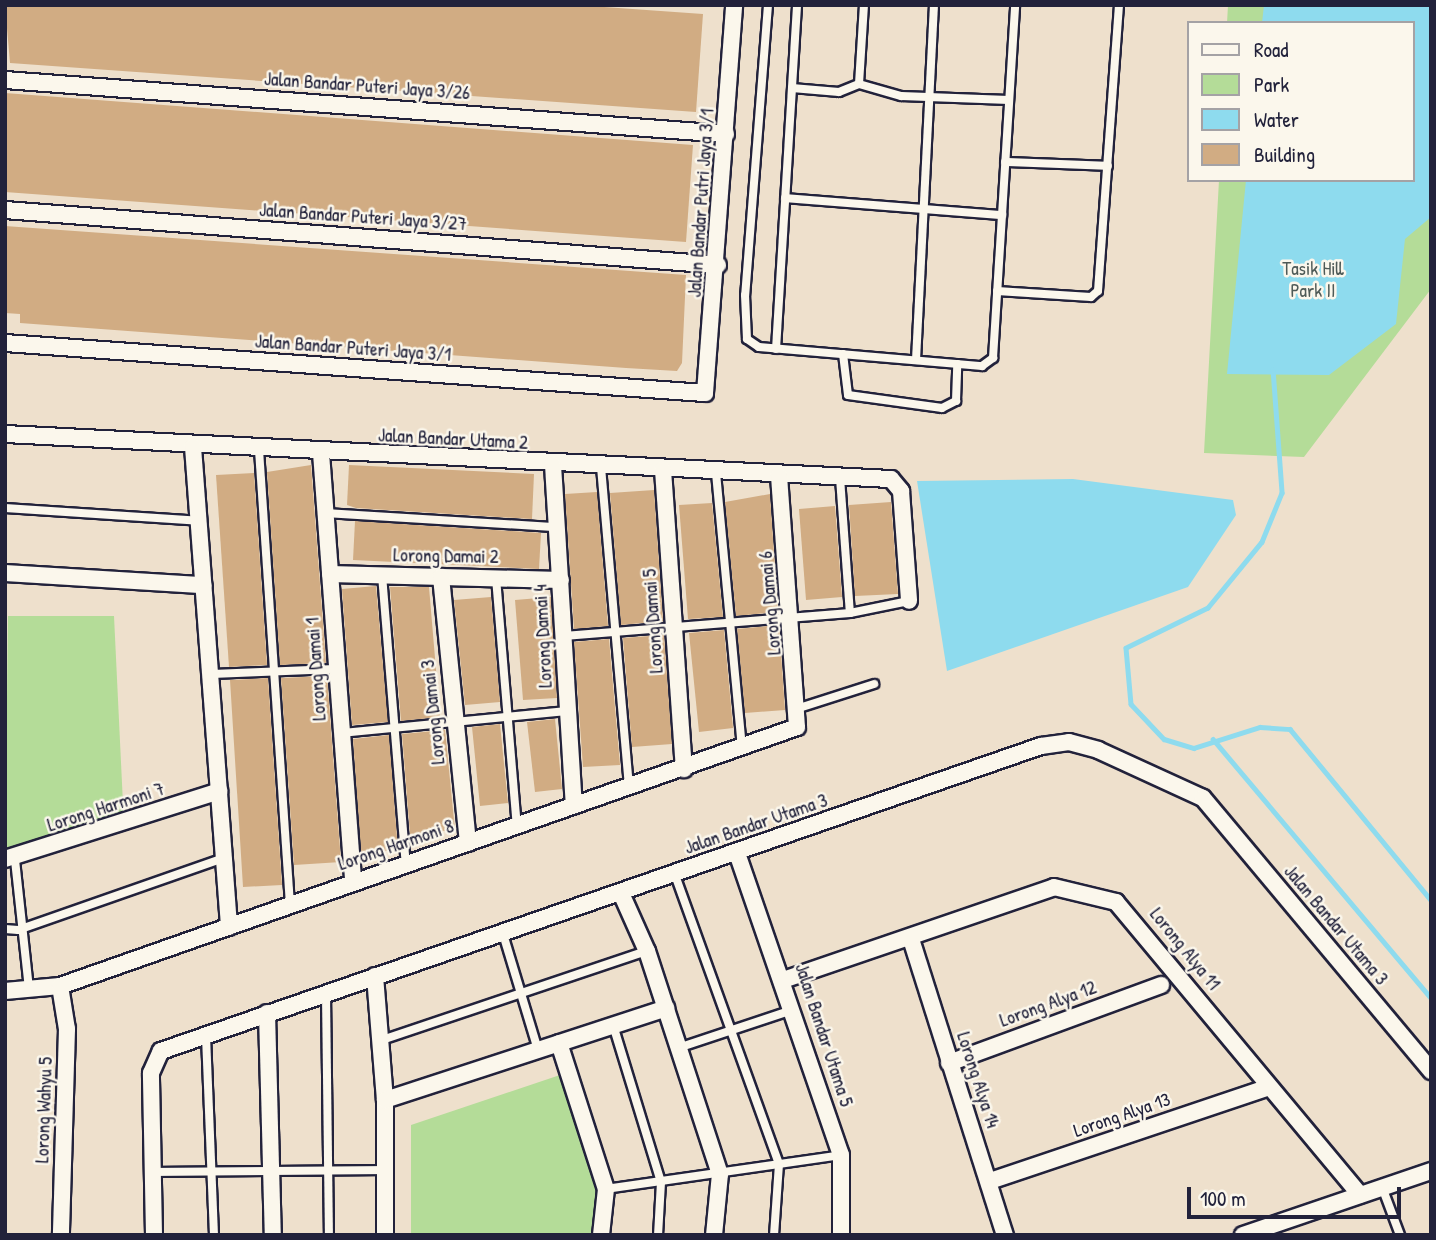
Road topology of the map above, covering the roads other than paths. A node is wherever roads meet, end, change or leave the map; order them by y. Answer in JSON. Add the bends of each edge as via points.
{"nodes":[{"id":1,"x":734,"y":5,"type":"edge"},
{"id":2,"x":768,"y":5,"type":"edge"},
{"id":3,"x":797,"y":5,"type":"edge"},
{"id":4,"x":864,"y":5,"type":"edge"},
{"id":5,"x":934,"y":5,"type":"edge"},
{"id":6,"x":1015,"y":5,"type":"edge"},
{"id":7,"x":1118,"y":5,"type":"edge"},
{"id":8,"x":5,"y":80,"type":"edge"},
{"id":9,"x":859,"y":84,"type":"junction"},
{"id":10,"x":792,"y":88,"type":"junction"},
{"id":11,"x":931,"y":96,"type":"junction"},
{"id":12,"x":1009,"y":100,"type":"junction"},
{"id":13,"x":726,"y":134,"type":"junction"},
{"id":14,"x":1005,"y":162,"type":"junction"},
{"id":15,"x":1108,"y":166,"type":"junction"},
{"id":16,"x":785,"y":198,"type":"junction"},
{"id":17,"x":5,"y":210,"type":"edge"},
{"id":18,"x":928,"y":211,"type":"junction"},
{"id":19,"x":1002,"y":215,"type":"junction"},
{"id":20,"x":718,"y":265,"type":"junction"},
{"id":21,"x":997,"y":292,"type":"junction"},
{"id":22,"x":5,"y":343,"type":"edge"},
{"id":23,"x":775,"y":349,"type":"junction"},
{"id":24,"x":843,"y":354,"type":"junction"},
{"id":25,"x":916,"y":360,"type":"junction"},
{"id":26,"x":957,"y":364,"type":"junction"},
{"id":27,"x":697,"y":394,"type":"joint"},
{"id":28,"x":5,"y":434,"type":"edge"},
{"id":29,"x":193,"y":447,"type":"junction"},
{"id":30,"x":259,"y":450,"type":"junction"},
{"id":31,"x":321,"y":453,"type":"junction"},
{"id":32,"x":553,"y":465,"type":"junction"},
{"id":33,"x":601,"y":467,"type":"junction"},
{"id":34,"x":663,"y":470,"type":"junction"},
{"id":35,"x":716,"y":473,"type":"junction"},
{"id":36,"x":779,"y":476,"type":"junction"},
{"id":37,"x":840,"y":478,"type":"junction"},
{"id":38,"x":5,"y":508,"type":"edge"},
{"id":39,"x":326,"y":513,"type":"junction"},
{"id":40,"x":199,"y":521,"type":"junction"},
{"id":41,"x":558,"y":527,"type":"junction"},
{"id":42,"x":5,"y":573,"type":"edge"},
{"id":43,"x":330,"y":574,"type":"junction"},
{"id":44,"x":382,"y":575,"type":"junction"},
{"id":45,"x":441,"y":577,"type":"junction"},
{"id":46,"x":496,"y":578,"type":"junction"},
{"id":47,"x":561,"y":580,"type":"junction"},
{"id":48,"x":204,"y":585,"type":"junction"},
{"id":49,"x":909,"y":601,"type":"joint"},
{"id":50,"x":850,"y":613,"type":"junction"},
{"id":51,"x":793,"y":616,"type":"junction"},
{"id":52,"x":731,"y":622,"type":"junction"},
{"id":53,"x":675,"y":628,"type":"junction"},
{"id":54,"x":614,"y":633,"type":"junction"},
{"id":55,"x":564,"y":636,"type":"junction"},
{"id":56,"x":337,"y":669,"type":"junction"},
{"id":57,"x":274,"y":672,"type":"junction"},
{"id":58,"x":210,"y":674,"type":"junction"},
{"id":59,"x":874,"y":684,"type":"dead end"},
{"id":60,"x":799,"y":708,"type":"junction"},
{"id":61,"x":568,"y":710,"type":"junction"},
{"id":62,"x":508,"y":717,"type":"junction"},
{"id":63,"x":456,"y":722,"type":"junction"},
{"id":64,"x":797,"y":727,"type":"joint"},
{"id":65,"x":394,"y":728,"type":"junction"},
{"id":66,"x":342,"y":733,"type":"junction"},
{"id":67,"x":742,"y":749,"type":"junction"},
{"id":68,"x":684,"y":769,"type":"junction"},
{"id":69,"x":629,"y":787,"type":"junction"},
{"id":70,"x":219,"y":791,"type":"junction"},
{"id":71,"x":573,"y":805,"type":"junction"},
{"id":72,"x":517,"y":826,"type":"junction"},
{"id":73,"x":468,"y":843,"type":"junction"},
{"id":74,"x":737,"y":853,"type":"junction"},
{"id":75,"x":224,"y":858,"type":"junction"},
{"id":76,"x":10,"y":859,"type":"edge"},
{"id":77,"x":406,"y":864,"type":"junction"},
{"id":78,"x":675,"y":875,"type":"junction"},
{"id":79,"x":353,"y":881,"type":"junction"},
{"id":80,"x":621,"y":894,"type":"junction"},
{"id":81,"x":290,"y":904,"type":"junction"},
{"id":82,"x":229,"y":927,"type":"junction"},
{"id":83,"x":5,"y":929,"type":"edge"},
{"id":84,"x":18,"y":930,"type":"junction"},
{"id":85,"x":503,"y":934,"type":"junction"},
{"id":86,"x":911,"y":939,"type":"junction"},
{"id":87,"x":647,"y":951,"type":"junction"},
{"id":88,"x":375,"y":976,"type":"junction"},
{"id":89,"x":786,"y":979,"type":"junction"},
{"id":90,"x":1161,"y":985,"type":"dead end"},
{"id":91,"x":60,"y":986,"type":"junction"},
{"id":92,"x":5,"y":991,"type":"edge"},
{"id":93,"x":29,"y":991,"type":"junction"},
{"id":94,"x":523,"y":993,"type":"junction"},
{"id":95,"x":326,"y":994,"type":"junction"},
{"id":96,"x":666,"y":1008,"type":"junction"},
{"id":97,"x":795,"y":1009,"type":"junction"},
{"id":98,"x":267,"y":1013,"type":"junction"},
{"id":99,"x":613,"y":1025,"type":"junction"},
{"id":100,"x":730,"y":1029,"type":"junction"},
{"id":101,"x":206,"y":1033,"type":"junction"},
{"id":102,"x":382,"y":1040,"type":"junction"},
{"id":103,"x":559,"y":1043,"type":"junction"},
{"id":104,"x":678,"y":1048,"type":"junction"},
{"id":105,"x":538,"y":1050,"type":"junction"},
{"id":106,"x":949,"y":1063,"type":"junction"},
{"id":107,"x":1431,"y":1071,"type":"edge"},
{"id":108,"x":1267,"y":1088,"type":"junction"},
{"id":109,"x":385,"y":1100,"type":"junction"},
{"id":110,"x":841,"y":1156,"type":"junction"},
{"id":111,"x":779,"y":1164,"type":"junction"},
{"id":112,"x":386,"y":1170,"type":"junction"},
{"id":113,"x":211,"y":1171,"type":"junction"},
{"id":114,"x":271,"y":1171,"type":"junction"},
{"id":115,"x":328,"y":1171,"type":"junction"},
{"id":116,"x":1431,"y":1171,"type":"edge"},
{"id":117,"x":153,"y":1172,"type":"junction"},
{"id":118,"x":720,"y":1174,"type":"junction"},
{"id":119,"x":990,"y":1181,"type":"junction"},
{"id":120,"x":661,"y":1182,"type":"junction"},
{"id":121,"x":1382,"y":1187,"type":"junction"},
{"id":122,"x":606,"y":1189,"type":"junction"},
{"id":123,"x":1360,"y":1195,"type":"junction"},
{"id":124,"x":61,"y":1235,"type":"edge"},
{"id":125,"x":154,"y":1235,"type":"edge"},
{"id":126,"x":214,"y":1235,"type":"edge"},
{"id":127,"x":273,"y":1235,"type":"edge"},
{"id":128,"x":329,"y":1235,"type":"edge"},
{"id":129,"x":385,"y":1235,"type":"edge"},
{"id":130,"x":601,"y":1235,"type":"edge"},
{"id":131,"x":658,"y":1235,"type":"edge"},
{"id":132,"x":715,"y":1235,"type":"edge"},
{"id":133,"x":774,"y":1235,"type":"edge"},
{"id":134,"x":841,"y":1235,"type":"edge"},
{"id":135,"x":1005,"y":1235,"type":"edge"},
{"id":136,"x":1243,"y":1235,"type":"edge"},
{"id":137,"x":1400,"y":1235,"type":"edge"}],
"edges":[{"from":1,"to":13,"type":"street","name":"Jalan Bandar Putri Jaya 3/1"},
{"from":2,"to":23,"type":"lane","via":[[744,332],[752,343]]},
{"from":3,"to":10,"type":"lane"},
{"from":4,"to":9,"type":"lane"},
{"from":5,"to":11,"type":"lane"},
{"from":6,"to":12,"type":"lane"},
{"from":7,"to":15,"type":"lane"},
{"from":8,"to":13,"type":"street","name":"Jalan Bandar Puteri Jaya 3/26"},
{"from":9,"to":10,"type":"lane","via":[[839,92]]},
{"from":9,"to":11,"type":"lane","via":[[881,94]]},
{"from":10,"to":16,"type":"lane"},
{"from":11,"to":12,"type":"lane"},
{"from":11,"to":18,"type":"lane"},
{"from":12,"to":14,"type":"lane"},
{"from":13,"to":20,"type":"street","name":"Jalan Bandar Putri Jaya 3/1"},
{"from":14,"to":15,"type":"lane"},
{"from":14,"to":19,"type":"lane"},
{"from":15,"to":21,"type":"lane","via":[[1095,295]]},
{"from":16,"to":18,"type":"lane"},
{"from":16,"to":23,"type":"lane"},
{"from":17,"to":20,"type":"street","name":"Jalan Bandar Puteri Jaya 3/27"},
{"from":18,"to":19,"type":"lane"},
{"from":18,"to":25,"type":"lane"},
{"from":19,"to":21,"type":"lane"},
{"from":20,"to":27,"type":"street","name":"Jalan Bandar Putri Jaya 3/1","via":[[710,386]]},
{"from":21,"to":26,"type":"lane","via":[[993,358],[982,366]]},
{"from":22,"to":27,"type":"street","name":"Jalan Bandar Puteri Jaya 3/1"},
{"from":23,"to":24,"type":"lane"},
{"from":24,"to":25,"type":"lane"},
{"from":24,"to":26,"type":"lane","via":[[848,396],[942,408],[956,401]]},
{"from":25,"to":26,"type":"lane"},
{"from":28,"to":29,"type":"street","name":"Jalan Bandar Utama 2"},
{"from":29,"to":30,"type":"street","name":"Jalan Bandar Utama 2"},
{"from":29,"to":40,"type":"street"},
{"from":30,"to":31,"type":"street","name":"Jalan Bandar Utama 2"},
{"from":30,"to":57,"type":"lane"},
{"from":31,"to":32,"type":"street","name":"Jalan Bandar Utama 2"},
{"from":31,"to":39,"type":"street","name":"Lorong Damai 1"},
{"from":32,"to":33,"type":"street","name":"Jalan Bandar Utama 2"},
{"from":32,"to":41,"type":"street","name":"Lorong Damai 4"},
{"from":33,"to":34,"type":"street","name":"Jalan Bandar Utama 2"},
{"from":33,"to":54,"type":"lane"},
{"from":34,"to":35,"type":"street","name":"Jalan Bandar Utama 2"},
{"from":34,"to":53,"type":"street","name":"Lorong Damai 5"},
{"from":35,"to":36,"type":"street","name":"Jalan Bandar Utama 2"},
{"from":35,"to":52,"type":"lane"},
{"from":36,"to":37,"type":"street","name":"Jalan Bandar Utama 2"},
{"from":36,"to":51,"type":"street","name":"Lorong Damai 6"},
{"from":37,"to":49,"type":"street","name":"Jalan Bandar Utama 2","via":[[898,484]]},
{"from":37,"to":50,"type":"lane"},
{"from":38,"to":40,"type":"lane"},
{"from":39,"to":41,"type":"lane"},
{"from":39,"to":43,"type":"street","name":"Lorong Damai 1"},
{"from":40,"to":48,"type":"street"},
{"from":41,"to":47,"type":"street","name":"Lorong Damai 4"},
{"from":42,"to":48,"type":"street"},
{"from":43,"to":44,"type":"street","name":"Lorong Damai 2"},
{"from":43,"to":56,"type":"street","name":"Lorong Damai 1"},
{"from":44,"to":45,"type":"street","name":"Lorong Damai 2"},
{"from":44,"to":65,"type":"lane"},
{"from":45,"to":46,"type":"street","name":"Lorong Damai 2"},
{"from":45,"to":63,"type":"street","name":"Lorong Damai 3"},
{"from":46,"to":47,"type":"street","name":"Lorong Damai 2"},
{"from":46,"to":62,"type":"lane"},
{"from":47,"to":55,"type":"street","name":"Lorong Damai 4"},
{"from":48,"to":58,"type":"street"},
{"from":49,"to":50,"type":"lane"},
{"from":50,"to":51,"type":"lane"},
{"from":51,"to":52,"type":"lane"},
{"from":51,"to":60,"type":"street","name":"Lorong Damai 6"},
{"from":52,"to":53,"type":"lane"},
{"from":52,"to":67,"type":"lane"},
{"from":53,"to":54,"type":"lane"},
{"from":53,"to":68,"type":"street","name":"Lorong Damai 5"},
{"from":54,"to":55,"type":"lane"},
{"from":54,"to":69,"type":"lane"},
{"from":55,"to":61,"type":"street","name":"Lorong Damai 4"},
{"from":56,"to":57,"type":"lane"},
{"from":56,"to":66,"type":"street","name":"Lorong Damai 1"},
{"from":57,"to":58,"type":"lane"},
{"from":57,"to":81,"type":"lane"},
{"from":58,"to":70,"type":"street"},
{"from":59,"to":60,"type":"lane"},
{"from":60,"to":64,"type":"street","name":"Lorong Damai 6"},
{"from":61,"to":62,"type":"lane"},
{"from":61,"to":71,"type":"street","name":"Lorong Damai 4"},
{"from":62,"to":63,"type":"lane"},
{"from":62,"to":72,"type":"lane"},
{"from":63,"to":65,"type":"lane"},
{"from":63,"to":73,"type":"street","name":"Lorong Damai 3"},
{"from":64,"to":67,"type":"street","name":"Lorong Harmoni 8"},
{"from":65,"to":66,"type":"lane"},
{"from":65,"to":77,"type":"lane"},
{"from":66,"to":79,"type":"street","name":"Lorong Damai 1"},
{"from":67,"to":68,"type":"street","name":"Lorong Harmoni 8"},
{"from":68,"to":69,"type":"street","name":"Lorong Harmoni 8"},
{"from":69,"to":71,"type":"street","name":"Lorong Harmoni 8"},
{"from":70,"to":75,"type":"street"},
{"from":70,"to":76,"type":"street","name":"Lorong Harmoni 7"},
{"from":71,"to":72,"type":"street","name":"Lorong Harmoni 8"},
{"from":72,"to":73,"type":"street","name":"Lorong Harmoni 8"},
{"from":73,"to":77,"type":"street","name":"Lorong Harmoni 8"},
{"from":74,"to":78,"type":"street","name":"Jalan Bandar Utama 3"},
{"from":74,"to":89,"type":"street","name":"Jalan Bandar Utama 5"},
{"from":74,"to":107,"type":"street","name":"Jalan Bandar Utama 3","via":[[1041,746],[1069,742],[1098,750],[1203,798]]},
{"from":75,"to":82,"type":"street"},
{"from":75,"to":84,"type":"lane"},
{"from":76,"to":84,"type":"lane"},
{"from":77,"to":79,"type":"street","name":"Lorong Harmoni 8"},
{"from":78,"to":80,"type":"street","name":"Jalan Bandar Utama 3"},
{"from":78,"to":100,"type":"lane"},
{"from":79,"to":81,"type":"street","name":"Lorong Harmoni 8"},
{"from":80,"to":85,"type":"street","name":"Jalan Bandar Utama 3"},
{"from":80,"to":87,"type":"street"},
{"from":81,"to":82,"type":"street","name":"Lorong Harmoni 8"},
{"from":82,"to":91,"type":"street","name":"Lorong Harmoni 8"},
{"from":83,"to":84,"type":"lane"},
{"from":84,"to":93,"type":"lane"},
{"from":85,"to":88,"type":"street","name":"Jalan Bandar Utama 3"},
{"from":85,"to":94,"type":"lane"},
{"from":86,"to":89,"type":"street","name":"Lorong Alya 11"},
{"from":86,"to":106,"type":"street","name":"Lorong Alya 14"},
{"from":86,"to":108,"type":"street","name":"Lorong Alya 11","via":[[1054,887],[1116,902],[1140,923]]},
{"from":87,"to":94,"type":"lane"},
{"from":87,"to":96,"type":"street"},
{"from":88,"to":95,"type":"street","name":"Jalan Bandar Utama 3"},
{"from":88,"to":102,"type":"street"},
{"from":89,"to":97,"type":"street","name":"Jalan Bandar Utama 5"},
{"from":90,"to":106,"type":"street","name":"Lorong Alya 12"},
{"from":91,"to":93,"type":"street","name":"Lorong Harmoni 8"},
{"from":91,"to":124,"type":"street","name":"Lorong Wahyu 5","via":[[67,1029]]},
{"from":92,"to":93,"type":"street","name":"Lorong Harmoni 8"},
{"from":94,"to":102,"type":"lane"},
{"from":94,"to":105,"type":"lane"},
{"from":95,"to":98,"type":"street","name":"Jalan Bandar Utama 3"},
{"from":95,"to":115,"type":"lane"},
{"from":96,"to":99,"type":"street"},
{"from":96,"to":104,"type":"street"},
{"from":97,"to":100,"type":"lane"},
{"from":97,"to":110,"type":"street","name":"Jalan Bandar Utama 5"},
{"from":98,"to":101,"type":"street","name":"Jalan Bandar Utama 3"},
{"from":98,"to":114,"type":"street"},
{"from":99,"to":103,"type":"street"},
{"from":99,"to":120,"type":"lane"},
{"from":100,"to":104,"type":"lane"},
{"from":100,"to":111,"type":"lane"},
{"from":101,"to":113,"type":"lane"},
{"from":101,"to":117,"type":"street","name":"Jalan Bandar Utama 3","via":[[161,1051],[153,1061]]},
{"from":102,"to":109,"type":"street"},
{"from":103,"to":105,"type":"street"},
{"from":103,"to":122,"type":"street"},
{"from":104,"to":118,"type":"street"},
{"from":105,"to":109,"type":"street"},
{"from":106,"to":119,"type":"street","name":"Lorong Alya 14"},
{"from":108,"to":119,"type":"street","name":"Lorong Alya 13"},
{"from":108,"to":123,"type":"street","name":"Lorong Alya 11"},
{"from":109,"to":112,"type":"street"},
{"from":110,"to":111,"type":"lane"},
{"from":110,"to":134,"type":"street","name":"Jalan Bandar Utama 5"},
{"from":111,"to":118,"type":"lane"},
{"from":111,"to":133,"type":"lane"},
{"from":112,"to":115,"type":"lane"},
{"from":112,"to":129,"type":"street"},
{"from":113,"to":114,"type":"lane"},
{"from":113,"to":117,"type":"lane"},
{"from":113,"to":126,"type":"lane"},
{"from":114,"to":115,"type":"lane"},
{"from":114,"to":127,"type":"street"},
{"from":115,"to":128,"type":"lane"},
{"from":116,"to":121,"type":"street"},
{"from":117,"to":125,"type":"street","name":"Jalan Bandar Utama 3"},
{"from":118,"to":120,"type":"lane"},
{"from":118,"to":132,"type":"street"},
{"from":119,"to":135,"type":"street","name":"Lorong Alya 14"},
{"from":120,"to":122,"type":"lane"},
{"from":120,"to":131,"type":"lane"},
{"from":121,"to":123,"type":"street"},
{"from":121,"to":137,"type":"lane"},
{"from":122,"to":130,"type":"street"},
{"from":123,"to":136,"type":"street"}]}
